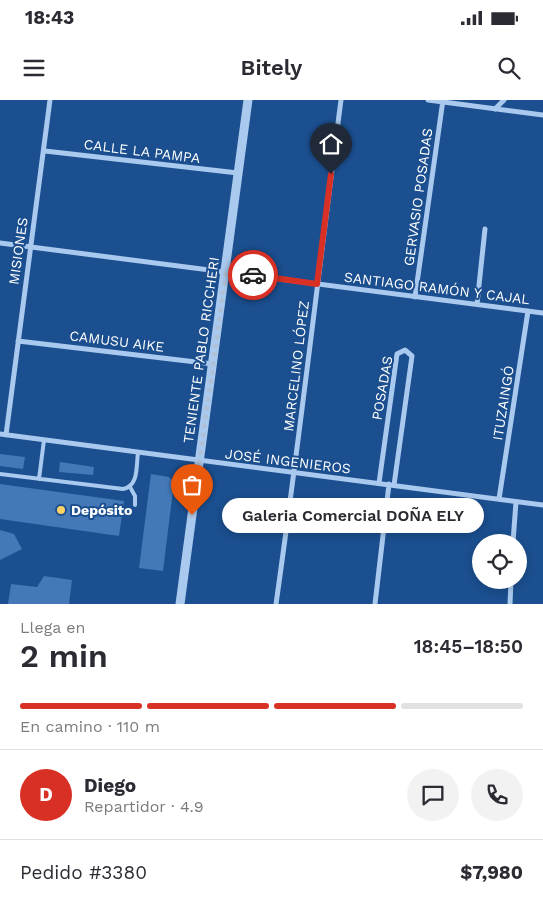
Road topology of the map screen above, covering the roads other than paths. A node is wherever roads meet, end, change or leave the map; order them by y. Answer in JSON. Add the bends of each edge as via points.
{"nodes":[{"id":1,"x":50,"y":100,"type":"edge"},
{"id":2,"x":248,"y":100,"type":"edge"},
{"id":3,"x":341,"y":100,"type":"edge"},
{"id":4,"x":428,"y":100,"type":"edge"},
{"id":5,"x":504,"y":100,"type":"edge"},
{"id":6,"x":443,"y":101,"type":"edge"},
{"id":7,"x":495,"y":110,"type":"junction"},
{"id":8,"x":543,"y":115,"type":"edge"},
{"id":9,"x":44,"y":151,"type":"junction"},
{"id":10,"x":238,"y":173,"type":"junction"},
{"id":11,"x":485,"y":229,"type":"dead end"},
{"id":12,"x":0,"y":242,"type":"edge"},
{"id":13,"x":30,"y":247,"type":"junction"},
{"id":14,"x":226,"y":272,"type":"junction"},
{"id":15,"x":317,"y":284,"type":"junction"},
{"id":16,"x":415,"y":297,"type":"junction"},
{"id":17,"x":477,"y":304,"type":"junction"},
{"id":18,"x":528,"y":311,"type":"junction"},
{"id":19,"x":543,"y":313,"type":"edge"},
{"id":20,"x":18,"y":341,"type":"junction"},
{"id":21,"x":214,"y":364,"type":"junction"},
{"id":22,"x":3,"y":434,"type":"edge"},
{"id":23,"x":44,"y":440,"type":"junction"},
{"id":24,"x":138,"y":453,"type":"junction"},
{"id":25,"x":200,"y":461,"type":"junction"},
{"id":26,"x":295,"y":472,"type":"junction"},
{"id":27,"x":0,"y":474,"type":"edge"},
{"id":28,"x":40,"y":479,"type":"junction"},
{"id":29,"x":379,"y":483,"type":"junction"},
{"id":30,"x":391,"y":485,"type":"junction"},
{"id":31,"x":130,"y":487,"type":"junction"},
{"id":32,"x":499,"y":499,"type":"junction"},
{"id":33,"x":516,"y":502,"type":"junction"},
{"id":34,"x":136,"y":505,"type":"dead end"},
{"id":35,"x":543,"y":505,"type":"edge"},
{"id":36,"x":514,"y":534,"type":"edge"},
{"id":37,"x":511,"y":589,"type":"edge"},
{"id":38,"x":180,"y":604,"type":"edge"},
{"id":39,"x":276,"y":604,"type":"edge"},
{"id":40,"x":375,"y":604,"type":"edge"},
{"id":41,"x":510,"y":604,"type":"edge"}],
"edges":[{"from":1,"to":9,"type":"street","name":"MISIONES"},
{"from":2,"to":10,"type":"street","name":"TENIENTE PABLO RICCHERI"},
{"from":3,"to":15,"type":"street","name":"MARCELINO LÓPEZ"},
{"from":4,"to":6,"type":"street"},
{"from":5,"to":7,"type":"street"},
{"from":6,"to":7,"type":"street"},
{"from":6,"to":16,"type":"street","name":"GERVASIO POSADAS"},
{"from":7,"to":8,"type":"street"},
{"from":9,"to":10,"type":"street","name":"CALLE LA PAMPA"},
{"from":9,"to":13,"type":"street","name":"MISIONES"},
{"from":10,"to":14,"type":"street","name":"TENIENTE PABLO RICCHERI"},
{"from":11,"to":17,"type":"street"},
{"from":12,"to":13,"type":"street","name":"SANTIAGO RAMÓN Y CAJAL"},
{"from":13,"to":14,"type":"street","name":"SANTIAGO RAMÓN Y CAJAL"},
{"from":13,"to":20,"type":"street","name":"MISIONES"},
{"from":14,"to":15,"type":"street","name":"SANTIAGO RAMÓN Y CAJAL"},
{"from":14,"to":21,"type":"street","name":"TENIENTE PABLO RICCHERI"},
{"from":15,"to":16,"type":"street","name":"SANTIAGO RAMÓN Y CAJAL"},
{"from":15,"to":26,"type":"street","name":"MARCELINO LÓPEZ"},
{"from":16,"to":17,"type":"street","name":"SANTIAGO RAMÓN Y CAJAL"},
{"from":17,"to":18,"type":"street","name":"SANTIAGO RAMÓN Y CAJAL"},
{"from":18,"to":19,"type":"street","name":"SANTIAGO RAMÓN Y CAJAL"},
{"from":18,"to":32,"type":"street","name":"ITUZAINGÓ"},
{"from":20,"to":21,"type":"street","name":"CAMUSU AIKE"},
{"from":20,"to":22,"type":"street","name":"MISIONES"},
{"from":21,"to":25,"type":"street","name":"TENIENTE PABLO RICCHERI"},
{"from":22,"to":23,"type":"street","name":"JOSÉ INGENIEROS"},
{"from":23,"to":24,"type":"street","name":"JOSÉ INGENIEROS"},
{"from":23,"to":28,"type":"lane"},
{"from":24,"to":25,"type":"street","name":"JOSÉ INGENIEROS"},
{"from":24,"to":31,"type":"lane","via":[[135,481]]},
{"from":25,"to":26,"type":"street","name":"JOSÉ INGENIEROS"},
{"from":25,"to":38,"type":"street","name":"TENIENTE PABLO RICCHERI"},
{"from":26,"to":29,"type":"street","name":"JOSÉ INGENIEROS"},
{"from":26,"to":39,"type":"street","name":"MARCELINO LÓPEZ"},
{"from":27,"to":28,"type":"lane"},
{"from":28,"to":31,"type":"lane","via":[[123,490]]},
{"from":29,"to":30,"type":"street","name":"JOSÉ INGENIEROS"},
{"from":29,"to":30,"type":"street","name":"POSADAS","via":[[397,354],[405,350],[412,356]]},
{"from":30,"to":32,"type":"street","name":"JOSÉ INGENIEROS"},
{"from":30,"to":40,"type":"street"},
{"from":31,"to":34,"type":"lane"},
{"from":32,"to":33,"type":"street","name":"JOSÉ INGENIEROS"},
{"from":33,"to":35,"type":"street","name":"JOSÉ INGENIEROS"},
{"from":33,"to":36,"type":"street"},
{"from":37,"to":41,"type":"street"}]}
